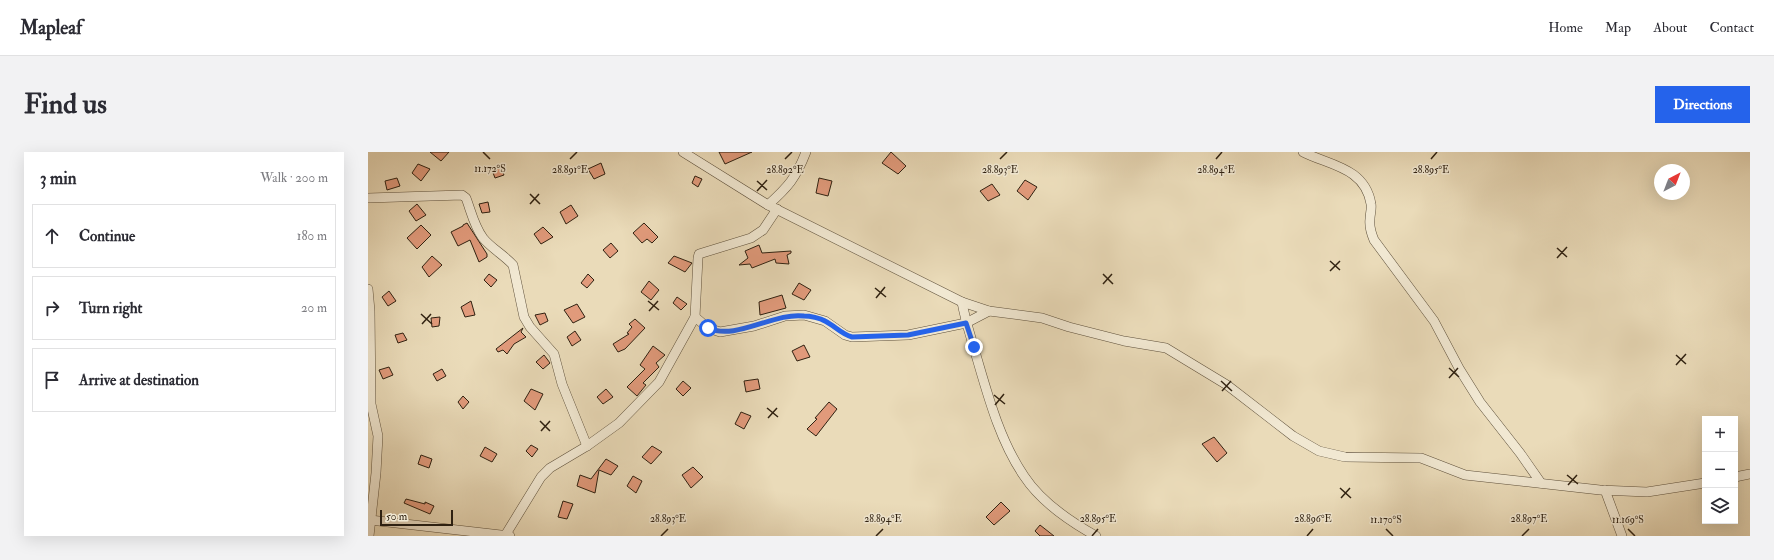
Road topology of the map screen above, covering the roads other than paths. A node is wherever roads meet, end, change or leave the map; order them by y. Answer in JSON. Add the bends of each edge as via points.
{"nodes":[{"id":1,"x":683,"y":152,"type":"edge"},
{"id":2,"x":806,"y":152,"type":"edge"},
{"id":3,"x":1303,"y":152,"type":"edge"},
{"id":4,"x":368,"y":198,"type":"edge"},
{"id":5,"x":768,"y":205,"type":"junction"},
{"id":6,"x":777,"y":209,"type":"junction"},
{"id":7,"x":368,"y":289,"type":"edge"},
{"id":8,"x":962,"y":302,"type":"junction"},
{"id":9,"x":989,"y":311,"type":"junction"},
{"id":10,"x":695,"y":317,"type":"junction"},
{"id":11,"x":966,"y":323,"type":"junction"},
{"id":12,"x":587,"y":446,"type":"junction"},
{"id":13,"x":1750,"y":474,"type":"edge"},
{"id":14,"x":1738,"y":476,"type":"edge"},
{"id":15,"x":1541,"y":483,"type":"junction"},
{"id":16,"x":1702,"y":483,"type":"edge"},
{"id":17,"x":1605,"y":490,"type":"junction"},
{"id":18,"x":370,"y":520,"type":"junction"},
{"id":19,"x":509,"y":535,"type":"edge"},
{"id":20,"x":369,"y":536,"type":"edge"},
{"id":21,"x":1096,"y":536,"type":"edge"},
{"id":22,"x":1622,"y":536,"type":"edge"}],
"edges":[{"from":1,"to":5,"type":"street"},
{"from":2,"to":5,"type":"street","via":[[788,186]]},
{"from":3,"to":15,"type":"street","via":[[1343,167],[1362,183],[1371,205],[1369,221],[1374,240],[1434,321],[1480,402]]},
{"from":4,"to":12,"type":"street","via":[[462,195],[466,198],[484,239],[513,265],[524,318],[554,354],[562,384]]},
{"from":5,"to":6,"type":"street"},
{"from":6,"to":8,"type":"street"},
{"from":6,"to":10,"type":"street","via":[[758,234],[699,254]]},
{"from":7,"to":18,"type":"street","via":[[371,404],[378,436]]},
{"from":8,"to":9,"type":"street"},
{"from":8,"to":11,"type":"street"},
{"from":9,"to":11,"type":"street"},
{"from":9,"to":15,"type":"street","via":[[1042,318],[1069,327],[1166,348],[1227,385],[1293,436],[1319,451],[1345,457],[1420,458],[1465,475]]},
{"from":10,"to":11,"type":"street","via":[[708,328],[720,332],[754,326],[785,316],[804,316],[825,321],[852,337],[908,335]]},
{"from":10,"to":12,"type":"street","via":[[659,382],[619,423]]},
{"from":11,"to":21,"type":"street","via":[[1008,450],[1025,478],[1050,506]]},
{"from":12,"to":19,"type":"street","via":[[557,463],[541,477]]},
{"from":13,"to":14,"type":"street"},
{"from":15,"to":17,"type":"street"},
{"from":16,"to":17,"type":"street","via":[[1647,492]]},
{"from":17,"to":22,"type":"street"},
{"from":18,"to":19,"type":"street"},
{"from":18,"to":20,"type":"street"}]}
